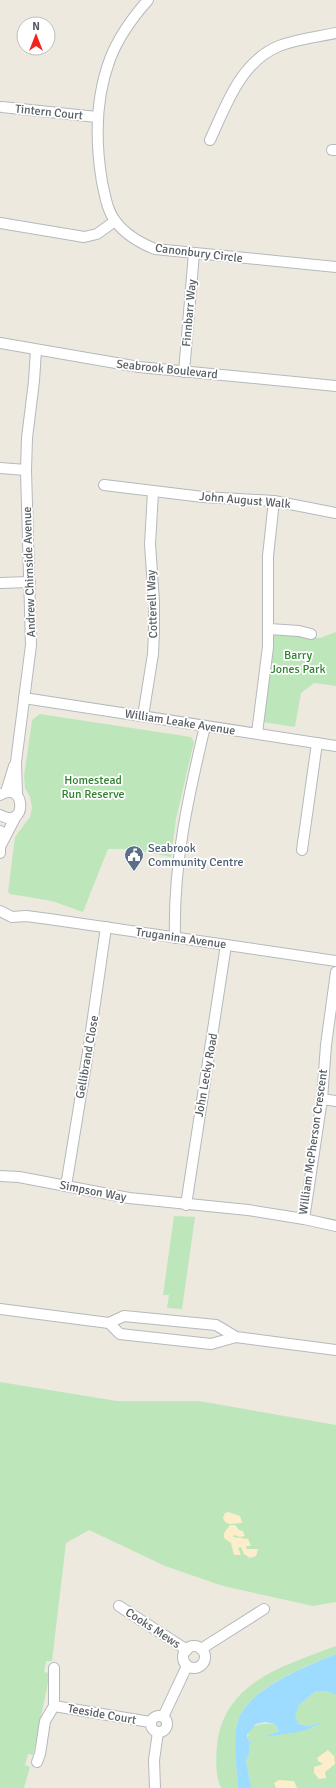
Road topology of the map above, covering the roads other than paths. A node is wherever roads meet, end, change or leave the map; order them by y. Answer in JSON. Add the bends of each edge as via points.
{"nodes":[{"id":1,"x":148,"y":0,"type":"edge"},
{"id":2,"x":336,"y":33,"type":"edge"},
{"id":3,"x":2,"y":107,"type":"dead end"},
{"id":4,"x":96,"y":117,"type":"junction"},
{"id":5,"x":210,"y":140,"type":"dead end"},
{"id":6,"x":115,"y":221,"type":"junction"},
{"id":7,"x":0,"y":223,"type":"edge"},
{"id":8,"x":194,"y":253,"type":"junction"},
{"id":9,"x":336,"y":267,"type":"edge"},
{"id":10,"x":0,"y":343,"type":"edge"},
{"id":11,"x":39,"y":350,"type":"junction"},
{"id":12,"x":184,"y":372,"type":"junction"},
{"id":13,"x":336,"y":386,"type":"edge"},
{"id":14,"x":0,"y":468,"type":"edge"},
{"id":15,"x":26,"y":470,"type":"junction"},
{"id":16,"x":104,"y":485,"type":"dead end"},
{"id":17,"x":153,"y":492,"type":"junction"},
{"id":18,"x":274,"y":501,"type":"junction"},
{"id":19,"x":336,"y":513,"type":"edge"},
{"id":20,"x":30,"y":582,"type":"junction"},
{"id":21,"x":0,"y":583,"type":"edge"},
{"id":22,"x":269,"y":629,"type":"junction"},
{"id":23,"x":311,"y":634,"type":"dead end"},
{"id":24,"x":24,"y":698,"type":"junction"},
{"id":25,"x":143,"y":716,"type":"junction"},
{"id":26,"x":205,"y":726,"type":"junction"},
{"id":27,"x":257,"y":733,"type":"junction"},
{"id":28,"x":317,"y":743,"type":"junction"},
{"id":29,"x":336,"y":746,"type":"edge"},
{"id":30,"x":16,"y":762,"type":"junction"},
{"id":31,"x":2,"y":794,"type":"edge"},
{"id":32,"x":17,"y":796,"type":"junction"},
{"id":33,"x":0,"y":815,"type":"edge"},
{"id":34,"x":16,"y":816,"type":"junction"},
{"id":35,"x":0,"y":831,"type":"edge"},
{"id":36,"x":1,"y":849,"type":"edge"},
{"id":37,"x":302,"y":850,"type":"dead end"},
{"id":38,"x":1,"y":908,"type":"edge"},
{"id":39,"x":106,"y":927,"type":"junction"},
{"id":40,"x":175,"y":938,"type":"junction"},
{"id":41,"x":226,"y":945,"type":"junction"},
{"id":42,"x":336,"y":961,"type":"edge"},
{"id":43,"x":336,"y":972,"type":"edge"},
{"id":44,"x":322,"y":1099,"type":"junction"},
{"id":45,"x":336,"y":1101,"type":"edge"},
{"id":46,"x":0,"y":1176,"type":"edge"},
{"id":47,"x":66,"y":1186,"type":"junction"},
{"id":48,"x":186,"y":1205,"type":"junction"},
{"id":49,"x":304,"y":1219,"type":"junction"},
{"id":50,"x":336,"y":1226,"type":"edge"},
{"id":51,"x":0,"y":1309,"type":"edge"},
{"id":52,"x":109,"y":1323,"type":"junction"},
{"id":53,"x":236,"y":1337,"type":"junction"},
{"id":54,"x":336,"y":1350,"type":"edge"},
{"id":55,"x":120,"y":1606,"type":"dead end"},
{"id":56,"x":264,"y":1609,"type":"dead end"},
{"id":57,"x":201,"y":1649,"type":"junction"},
{"id":58,"x":187,"y":1650,"type":"junction"},
{"id":59,"x":187,"y":1666,"type":"junction"},
{"id":60,"x":54,"y":1668,"type":"dead end"},
{"id":61,"x":54,"y":1706,"type":"junction"},
{"id":62,"x":163,"y":1717,"type":"junction"},
{"id":63,"x":150,"y":1722,"type":"junction"},
{"id":64,"x":158,"y":1732,"type":"junction"},
{"id":65,"x":37,"y":1762,"type":"dead end"},
{"id":66,"x":155,"y":1788,"type":"edge"}],
"edges":[{"from":1,"to":4,"type":"street","name":"Canonbury Circle","via":[[137,13],[110,58]]},
{"from":2,"to":5,"type":"street","via":[[281,46],[255,62],[233,90]]},
{"from":3,"to":4,"type":"street","name":"Tintern Court"},
{"from":4,"to":6,"type":"street","name":"Canonbury Circle","via":[[102,178],[108,206]]},
{"from":6,"to":7,"type":"street","via":[[97,234],[84,237]]},
{"from":6,"to":8,"type":"street","name":"Canonbury Circle","via":[[142,244]]},
{"from":8,"to":9,"type":"street","name":"Canonbury Circle"},
{"from":8,"to":12,"type":"street","name":"Finnbarr Way"},
{"from":10,"to":11,"type":"street","name":"Seabrook Boulevard"},
{"from":11,"to":12,"type":"street","name":"Seabrook Boulevard","via":[[131,366]]},
{"from":11,"to":15,"type":"street","name":"Andrew Chirnside Avenue","via":[[39,370],[34,381],[27,438]]},
{"from":12,"to":13,"type":"street","name":"Seabrook Boulevard"},
{"from":14,"to":15,"type":"street"},
{"from":15,"to":20,"type":"street","name":"Andrew Chirnside Avenue"},
{"from":16,"to":17,"type":"street","name":"John August Walk"},
{"from":17,"to":18,"type":"street","name":"John August Walk"},
{"from":17,"to":25,"type":"street","name":"Cotterell Way","via":[[150,544],[154,632]]},
{"from":18,"to":19,"type":"street","name":"John August Walk"},
{"from":18,"to":22,"type":"street","via":[[268,556]]},
{"from":20,"to":21,"type":"street"},
{"from":20,"to":24,"type":"street","name":"Andrew Chirnside Avenue","via":[[31,645]]},
{"from":22,"to":23,"type":"street"},
{"from":22,"to":27,"type":"street"},
{"from":24,"to":25,"type":"street","name":"William Leake Avenue"},
{"from":24,"to":30,"type":"street","name":"Andrew Chirnside Avenue"},
{"from":25,"to":26,"type":"street","name":"William Leake Avenue"},
{"from":26,"to":27,"type":"street","name":"William Leake Avenue"},
{"from":26,"to":40,"type":"street","via":[[188,794],[179,850]]},
{"from":27,"to":28,"type":"street","name":"William Leake Avenue"},
{"from":28,"to":29,"type":"street","name":"William Leake Avenue"},
{"from":28,"to":37,"type":"street"},
{"from":30,"to":31,"type":"street","name":"Andrew Chirnside Avenue"},
{"from":30,"to":32,"type":"street","name":"Andrew Chirnside Avenue"},
{"from":31,"to":32,"type":"street"},
{"from":32,"to":34,"type":"street","name":"Andrew Chirnside Avenue","via":[[21,805]]},
{"from":33,"to":34,"type":"street","via":[[8,818]]},
{"from":34,"to":36,"type":"street"},
{"from":35,"to":36,"type":"street"},
{"from":38,"to":39,"type":"street","name":"Truganina Avenue","via":[[26,916]]},
{"from":39,"to":40,"type":"street","name":"Truganina Avenue"},
{"from":39,"to":47,"type":"street","name":"Gellibrand Close"},
{"from":40,"to":41,"type":"street","name":"Truganina Avenue"},
{"from":41,"to":42,"type":"street","name":"Truganina Avenue"},
{"from":41,"to":48,"type":"street","name":"John Lecky Road"},
{"from":43,"to":44,"type":"street","name":"William McPherson Crescent"},
{"from":44,"to":45,"type":"street"},
{"from":44,"to":49,"type":"street","name":"William McPherson Crescent"},
{"from":46,"to":47,"type":"street","name":"Simpson Way"},
{"from":47,"to":48,"type":"street","name":"Simpson Way","via":[[129,1198]]},
{"from":48,"to":49,"type":"street","name":"William McPherson Crescent","via":[[248,1210]]},
{"from":49,"to":50,"type":"street"},
{"from":51,"to":52,"type":"street"},
{"from":52,"to":53,"type":"street","via":[[124,1316],[216,1325]]},
{"from":52,"to":53,"type":"street","via":[[120,1334],[204,1344]]},
{"from":53,"to":54,"type":"street"},
{"from":55,"to":58,"type":"street","name":"Cooks Mews"},
{"from":56,"to":57,"type":"street"},
{"from":57,"to":58,"type":"street","via":[[194,1647]]},
{"from":57,"to":59,"type":"street","via":[[205,1656],[204,1663],[194,1668]]},
{"from":58,"to":59,"type":"street","via":[[184,1660]]},
{"from":59,"to":62,"type":"street"},
{"from":60,"to":61,"type":"street","name":"Teeside Court"},
{"from":61,"to":63,"type":"street","name":"Teeside Court"},
{"from":61,"to":65,"type":"street","name":"Teeside Court","via":[[45,1722]]},
{"from":62,"to":63,"type":"street","via":[[154,1717]]},
{"from":62,"to":64,"type":"street","via":[[167,1722],[166,1728]]},
{"from":63,"to":64,"type":"street","via":[[152,1729]]},
{"from":64,"to":66,"type":"street","via":[[154,1760]]}]}
